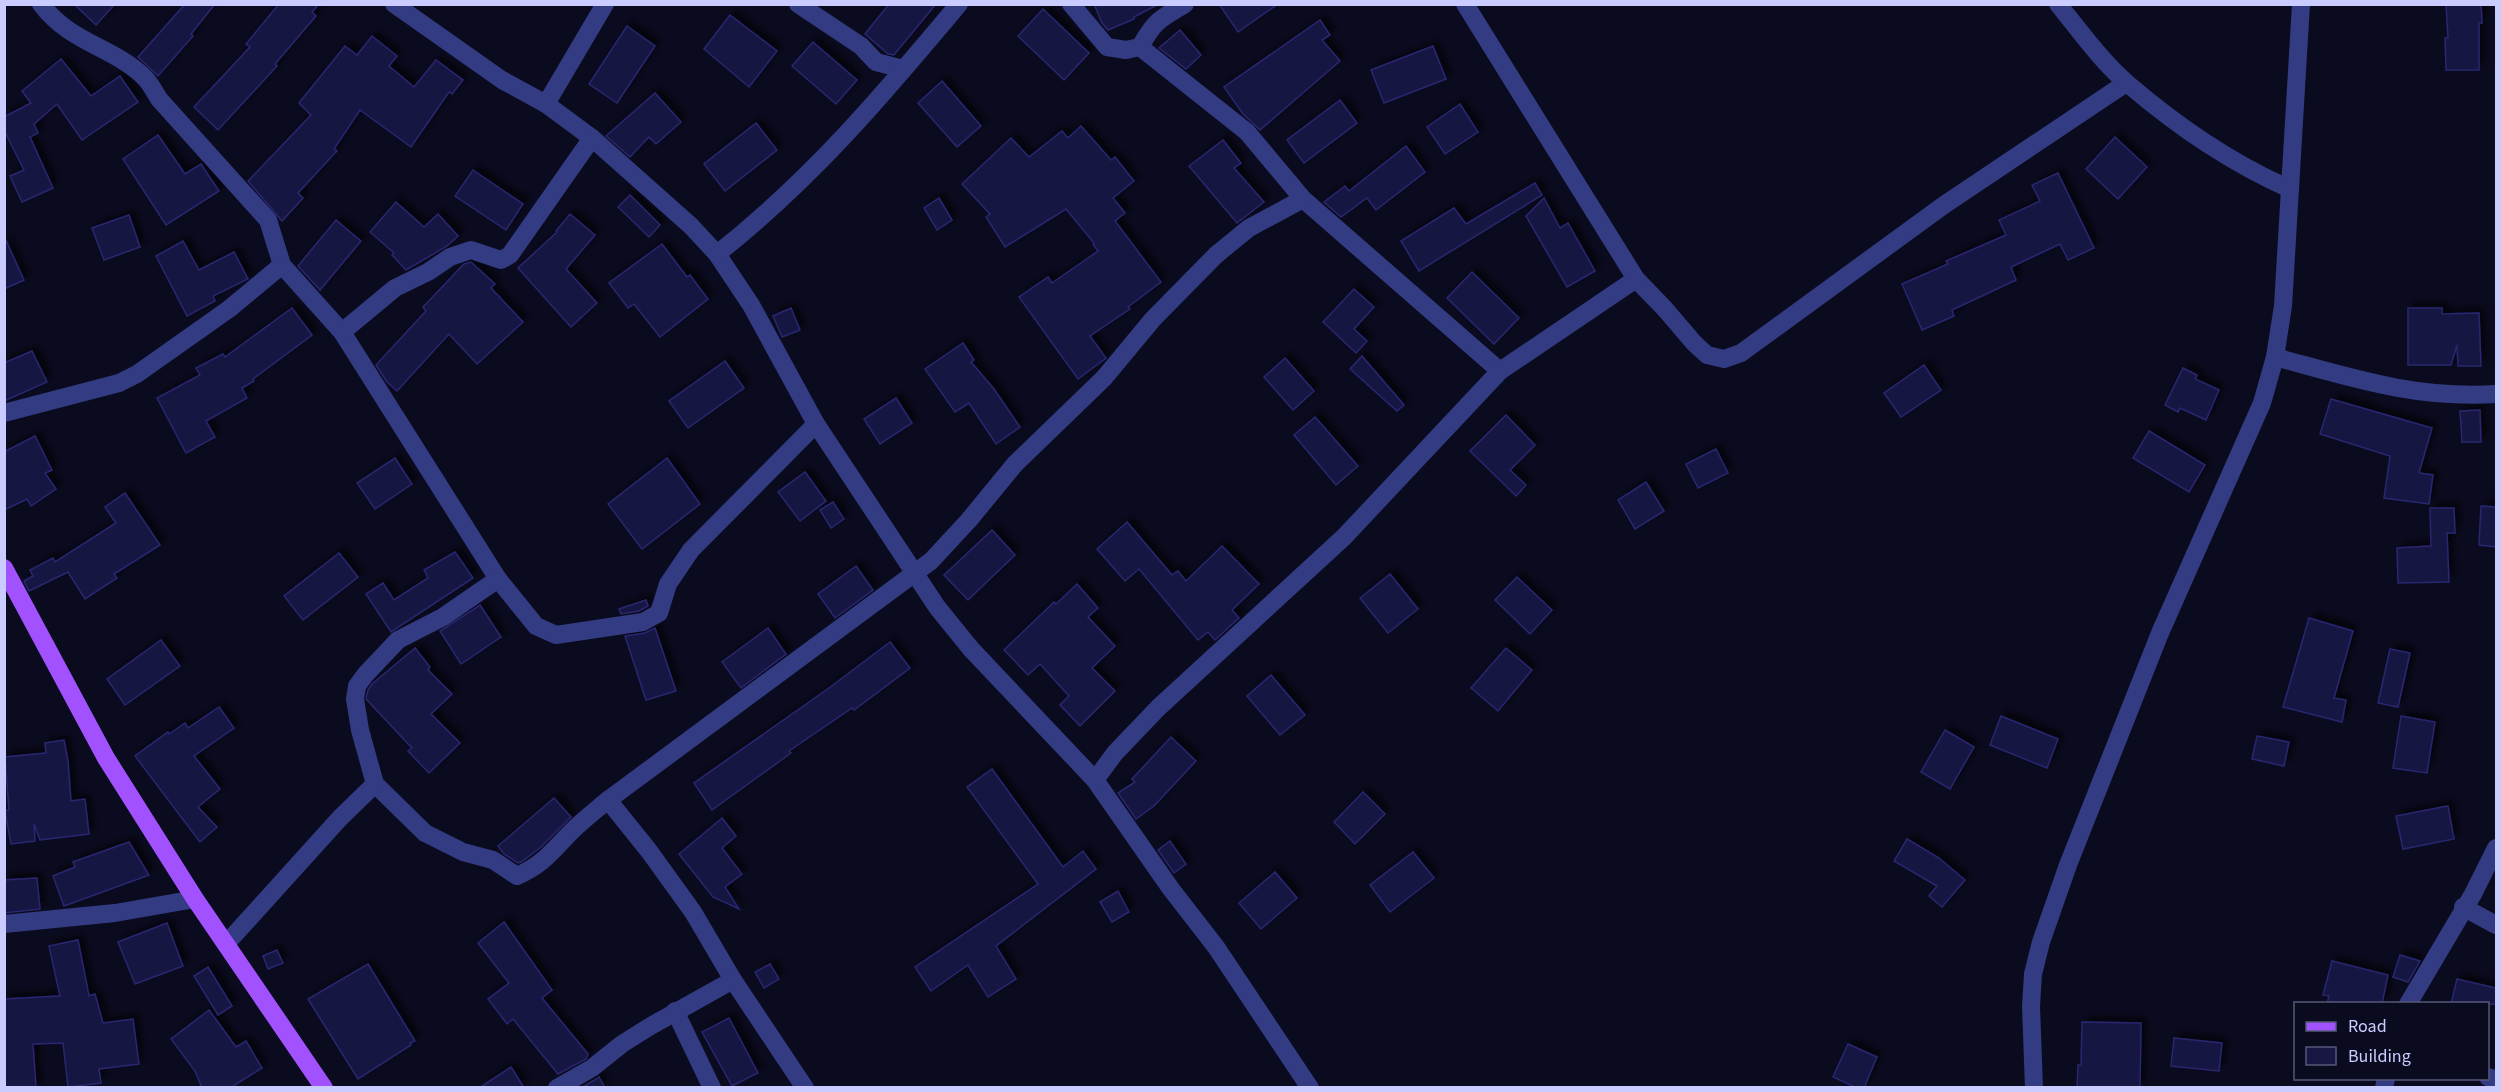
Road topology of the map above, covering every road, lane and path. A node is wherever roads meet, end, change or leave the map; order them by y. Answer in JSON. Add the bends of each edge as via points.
{"nodes":[{"id":1,"x":41,"y":4,"type":"edge"},
{"id":2,"x":394,"y":4,"type":"edge"},
{"id":3,"x":605,"y":4,"type":"edge"},
{"id":4,"x":798,"y":4,"type":"edge"},
{"id":5,"x":958,"y":4,"type":"edge"},
{"id":6,"x":1071,"y":4,"type":"edge"},
{"id":7,"x":1185,"y":4,"type":"edge"},
{"id":8,"x":1465,"y":4,"type":"edge"},
{"id":9,"x":2058,"y":4,"type":"edge"},
{"id":10,"x":2301,"y":4,"type":"edge"},
{"id":11,"x":1140,"y":47,"type":"junction"},
{"id":12,"x":903,"y":69,"type":"junction"},
{"id":13,"x":2126,"y":83,"type":"junction"},
{"id":14,"x":546,"y":104,"type":"junction"},
{"id":15,"x":591,"y":138,"type":"junction"},
{"id":16,"x":2290,"y":189,"type":"junction"},
{"id":17,"x":1303,"y":199,"type":"junction"},
{"id":18,"x":717,"y":254,"type":"junction"},
{"id":19,"x":282,"y":265,"type":"junction"},
{"id":20,"x":1636,"y":279,"type":"junction"},
{"id":21,"x":342,"y":332,"type":"junction"},
{"id":22,"x":2275,"y":357,"type":"junction"},
{"id":23,"x":1500,"y":371,"type":"junction"},
{"id":24,"x":2496,"y":394,"type":"edge"},
{"id":25,"x":4,"y":413,"type":"edge"},
{"id":26,"x":816,"y":424,"type":"junction"},
{"id":27,"x":4,"y":568,"type":"edge"},
{"id":28,"x":916,"y":573,"type":"junction"},
{"id":29,"x":498,"y":579,"type":"junction"},
{"id":30,"x":1095,"y":780,"type":"junction"},
{"id":31,"x":375,"y":783,"type":"junction"},
{"id":32,"x":608,"y":800,"type":"junction"},
{"id":33,"x":2496,"y":848,"type":"edge"},
{"id":34,"x":195,"y":899,"type":"junction"},
{"id":35,"x":2463,"y":907,"type":"junction"},
{"id":36,"x":4,"y":924,"type":"edge"},
{"id":37,"x":2496,"y":925,"type":"edge"},
{"id":38,"x":226,"y":944,"type":"junction"},
{"id":39,"x":733,"y":980,"type":"junction"},
{"id":40,"x":2409,"y":1002,"type":"edge"},
{"id":41,"x":675,"y":1011,"type":"junction"},
{"id":42,"x":324,"y":1088,"type":"edge"},
{"id":43,"x":557,"y":1088,"type":"edge"},
{"id":44,"x":712,"y":1088,"type":"edge"},
{"id":45,"x":805,"y":1088,"type":"edge"},
{"id":46,"x":1310,"y":1088,"type":"edge"},
{"id":47,"x":2034,"y":1088,"type":"edge"}],
"edges":[{"from":1,"to":19,"type":"street","via":[[71,34],[124,62],[146,80],[268,220]]},
{"from":2,"to":14,"type":"street","via":[[502,80]]},
{"from":3,"to":14,"type":"street"},
{"from":4,"to":12,"type":"street","via":[[861,46],[876,62]]},
{"from":5,"to":12,"type":"street"},
{"from":6,"to":11,"type":"street","via":[[1107,47]]},
{"from":7,"to":11,"type":"street","via":[[1151,26]]},
{"from":8,"to":20,"type":"street"},
{"from":9,"to":13,"type":"street"},
{"from":10,"to":16,"type":"street"},
{"from":11,"to":17,"type":"street","via":[[1247,132]]},
{"from":12,"to":18,"type":"street","via":[[829,154],[758,222]]},
{"from":13,"to":16,"type":"street","via":[[2231,159]]},
{"from":13,"to":20,"type":"street","via":[[1944,205],[1741,353],[1724,359],[1707,355]]},
{"from":14,"to":15,"type":"street"},
{"from":15,"to":18,"type":"street"},
{"from":15,"to":21,"type":"street","via":[[510,255],[501,260],[471,250],[450,257],[395,288]]},
{"from":16,"to":22,"type":"street","via":[[2283,306]]},
{"from":17,"to":23,"type":"street"},
{"from":17,"to":28,"type":"street","via":[[1249,228],[1216,255],[1153,319],[1104,378],[1015,464],[951,541]]},
{"from":18,"to":26,"type":"street","via":[[751,305]]},
{"from":19,"to":21,"type":"street"},
{"from":19,"to":25,"type":"street","via":[[229,309],[137,374],[119,383]]},
{"from":20,"to":23,"type":"street"},
{"from":21,"to":29,"type":"street"},
{"from":22,"to":24,"type":"street","via":[[2411,391],[2457,396]]},
{"from":22,"to":47,"type":"street","via":[[2262,403],[2160,633],[2041,942],[2031,1005]]},
{"from":23,"to":30,"type":"street","via":[[1344,537],[1158,708]]},
{"from":26,"to":28,"type":"street"},
{"from":26,"to":29,"type":"street","via":[[691,550],[668,584],[659,613],[643,622],[556,635],[536,626]]},
{"from":27,"to":34,"type":"main road","via":[[106,758]]},
{"from":28,"to":30,"type":"street","via":[[971,649]]},
{"from":28,"to":32,"type":"street"},
{"from":29,"to":31,"type":"street","via":[[398,640],[357,686],[360,730]]},
{"from":30,"to":46,"type":"street","via":[[1216,947]]},
{"from":31,"to":32,"type":"street","via":[[425,833],[463,852],[493,860],[517,876],[552,854],[570,832]]},
{"from":31,"to":38,"type":"street"},
{"from":32,"to":39,"type":"street","via":[[693,912]]},
{"from":33,"to":35,"type":"street"},
{"from":34,"to":36,"type":"street","via":[[115,913]]},
{"from":34,"to":38,"type":"main road"},
{"from":35,"to":37,"type":"street"},
{"from":35,"to":40,"type":"street"},
{"from":38,"to":42,"type":"main road"},
{"from":39,"to":41,"type":"street"},
{"from":39,"to":45,"type":"street"},
{"from":41,"to":43,"type":"street"},
{"from":41,"to":44,"type":"street"}]}
